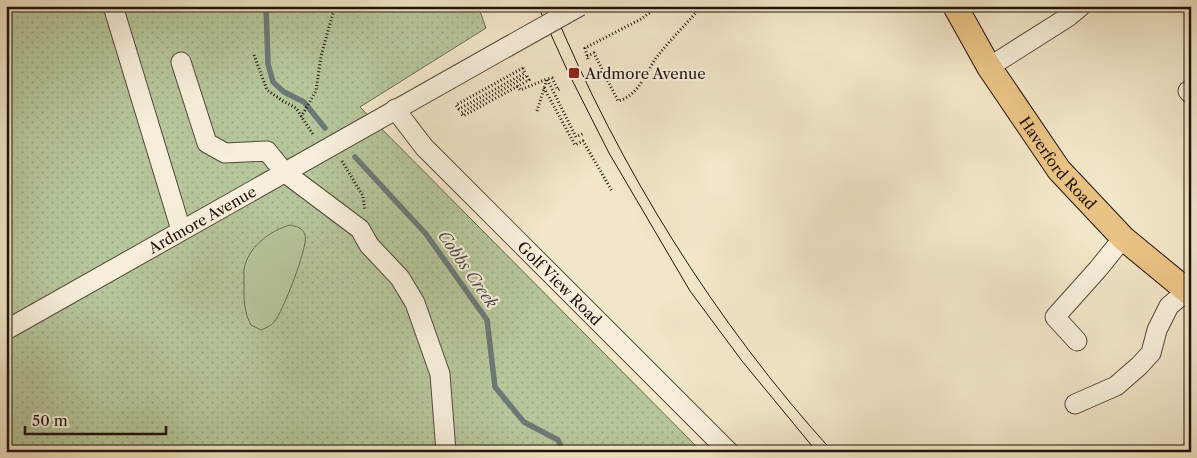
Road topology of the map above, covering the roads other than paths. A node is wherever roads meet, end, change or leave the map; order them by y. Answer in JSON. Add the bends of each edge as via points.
{"nodes":[{"id":1,"x":113,"y":6,"type":"edge"},
{"id":2,"x":580,"y":6,"type":"edge"},
{"id":3,"x":955,"y":6,"type":"edge"},
{"id":4,"x":1081,"y":6,"type":"edge"},
{"id":5,"x":181,"y":62,"type":"dead end"},
{"id":6,"x":989,"y":67,"type":"junction"},
{"id":7,"x":395,"y":109,"type":"junction"},
{"id":8,"x":284,"y":172,"type":"junction"},
{"id":9,"x":181,"y":230,"type":"junction"},
{"id":10,"x":1124,"y":238,"type":"junction"},
{"id":11,"x":1189,"y":292,"type":"edge"},
{"id":12,"x":6,"y":330,"type":"edge"},
{"id":13,"x":1077,"y":341,"type":"dead end"},
{"id":14,"x":1075,"y":404,"type":"dead end"},
{"id":15,"x":446,"y":452,"type":"edge"},
{"id":16,"x":729,"y":452,"type":"edge"}],
"edges":[{"from":1,"to":9,"type":"street"},
{"from":2,"to":7,"type":"street","name":"Ardmore Avenue","bridge":true},
{"from":3,"to":6,"type":"main road","name":"Haverford Road"},
{"from":4,"to":6,"type":"street"},
{"from":5,"to":8,"type":"street","via":[[207,143],[225,153],[267,151]]},
{"from":6,"to":10,"type":"main road","name":"Haverford Road","via":[[1059,170]]},
{"from":7,"to":8,"type":"street","name":"Ardmore Avenue"},
{"from":7,"to":16,"type":"street","name":"Golf View Road","via":[[424,147]]},
{"from":8,"to":9,"type":"street","name":"Ardmore Avenue"},
{"from":8,"to":15,"type":"street","via":[[360,229],[369,245],[400,278],[415,304],[440,374]]},
{"from":9,"to":12,"type":"street","name":"Ardmore Avenue"},
{"from":10,"to":11,"type":"main road","name":"Haverford Road"},
{"from":10,"to":13,"type":"street","via":[[1054,317]]},
{"from":11,"to":14,"type":"street","via":[[1169,306],[1157,330],[1151,353],[1139,366],[1116,386]]}]}
